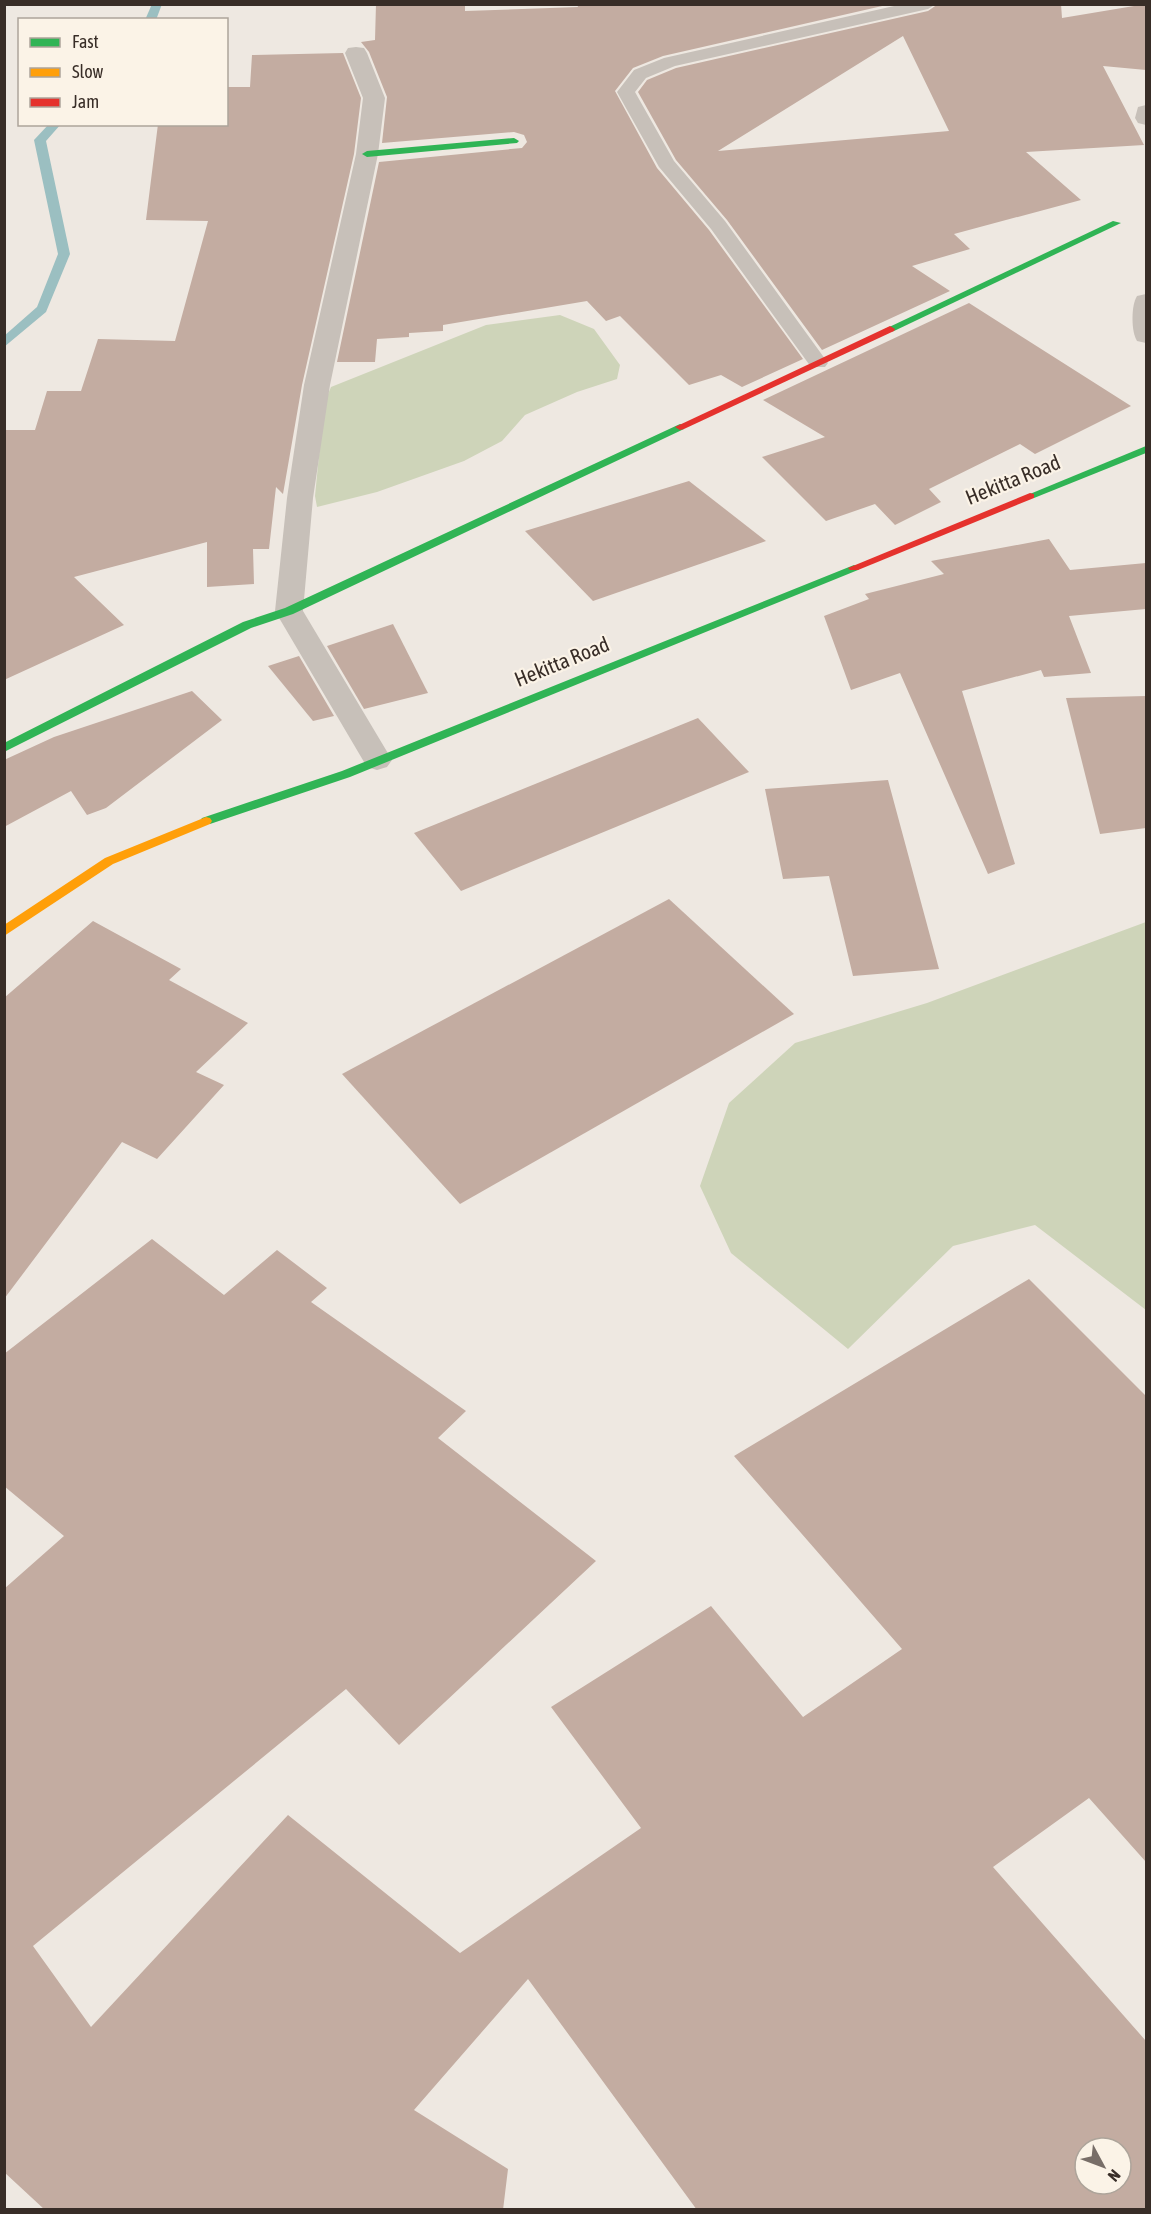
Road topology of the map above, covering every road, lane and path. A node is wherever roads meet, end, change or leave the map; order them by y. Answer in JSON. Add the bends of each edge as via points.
{"nodes":[{"id":1,"x":928,"y":4,"type":"edge"},
{"id":2,"x":356,"y":53,"type":"dead end"},
{"id":3,"x":1146,"y":112,"type":"edge"},
{"id":4,"x":1146,"y":118,"type":"edge"},
{"id":5,"x":514,"y":141,"type":"dead end"},
{"id":6,"x":368,"y":154,"type":"junction"},
{"id":7,"x":1116,"y":223,"type":"dead end"},
{"id":8,"x":1146,"y":301,"type":"edge"},
{"id":9,"x":1146,"y":336,"type":"edge"},
{"id":10,"x":818,"y":363,"type":"junction"},
{"id":11,"x":1146,"y":449,"type":"edge"},
{"id":12,"x":289,"y":611,"type":"junction"},
{"id":13,"x":4,"y":748,"type":"edge"},
{"id":14,"x":376,"y":760,"type":"junction"},
{"id":15,"x":4,"y":932,"type":"edge"}],
"edges":[{"from":1,"to":10,"type":"lane","via":[[670,62],[640,74],[626,92],[666,163],[718,225]]},
{"from":2,"to":6,"type":"street","via":[[374,98]]},
{"from":3,"to":4,"type":"street"},
{"from":5,"to":6,"type":"street"},
{"from":6,"to":12,"type":"street","via":[[317,385]]},
{"from":7,"to":10,"type":"street"},
{"from":8,"to":9,"type":"street"},
{"from":10,"to":12,"type":"street"},
{"from":11,"to":14,"type":"street","name":"Hekitta Road"},
{"from":12,"to":13,"type":"street","via":[[247,626]]},
{"from":12,"to":14,"type":"street"},
{"from":14,"to":15,"type":"street","name":"Hekitta Road","via":[[346,774],[195,825],[109,861]]}]}
